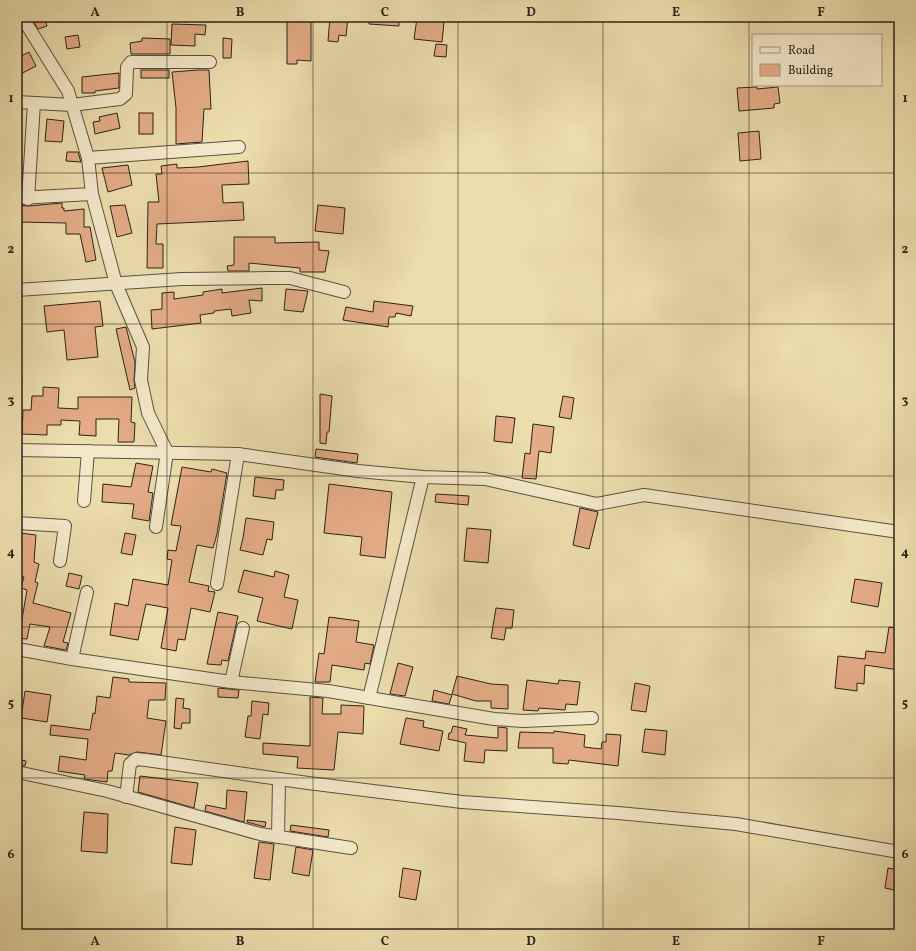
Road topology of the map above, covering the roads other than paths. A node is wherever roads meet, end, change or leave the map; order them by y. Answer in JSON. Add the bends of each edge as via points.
{"nodes":[{"id":1,"x":22,"y":17,"type":"edge"},
{"id":2,"x":210,"y":62,"type":"dead end"},
{"id":3,"x":17,"y":102,"type":"edge"},
{"id":4,"x":34,"y":103,"type":"junction"},
{"id":5,"x":72,"y":104,"type":"junction"},
{"id":6,"x":239,"y":147,"type":"dead end"},
{"id":7,"x":88,"y":158,"type":"junction"},
{"id":8,"x":92,"y":194,"type":"junction"},
{"id":9,"x":22,"y":199,"type":"edge"},
{"id":10,"x":116,"y":284,"type":"junction"},
{"id":11,"x":17,"y":290,"type":"edge"},
{"id":12,"x":344,"y":292,"type":"dead end"},
{"id":13,"x":17,"y":450,"type":"edge"},
{"id":14,"x":88,"y":451,"type":"junction"},
{"id":15,"x":167,"y":452,"type":"junction"},
{"id":16,"x":238,"y":454,"type":"junction"},
{"id":17,"x":423,"y":477,"type":"junction"},
{"id":18,"x":84,"y":501,"type":"dead end"},
{"id":19,"x":17,"y":523,"type":"edge"},
{"id":20,"x":156,"y":526,"type":"dead end"},
{"id":21,"x":899,"y":532,"type":"edge"},
{"id":22,"x":60,"y":562,"type":"dead end"},
{"id":23,"x":216,"y":584,"type":"dead end"},
{"id":24,"x":87,"y":592,"type":"dead end"},
{"id":25,"x":243,"y":628,"type":"dead end"},
{"id":26,"x":17,"y":648,"type":"edge"},
{"id":27,"x":72,"y":658,"type":"junction"},
{"id":28,"x":231,"y":682,"type":"junction"},
{"id":29,"x":369,"y":698,"type":"junction"},
{"id":30,"x":592,"y":718,"type":"dead end"},
{"id":31,"x":17,"y":772,"type":"edge"},
{"id":32,"x":279,"y":779,"type":"junction"},
{"id":33,"x":126,"y":797,"type":"junction"},
{"id":34,"x":278,"y":837,"type":"junction"},
{"id":35,"x":351,"y":848,"type":"dead end"},
{"id":36,"x":899,"y":852,"type":"edge"}],
"edges":[{"from":1,"to":5,"type":"street","via":[[68,91]]},
{"from":2,"to":5,"type":"street","via":[[131,62],[127,67],[126,94],[123,98]]},
{"from":3,"to":4,"type":"street"},
{"from":4,"to":5,"type":"street"},
{"from":4,"to":9,"type":"street"},
{"from":5,"to":7,"type":"street"},
{"from":6,"to":7,"type":"street"},
{"from":7,"to":8,"type":"street"},
{"from":8,"to":9,"type":"street"},
{"from":8,"to":10,"type":"street"},
{"from":10,"to":11,"type":"street"},
{"from":10,"to":12,"type":"street","via":[[182,279],[290,278]]},
{"from":10,"to":15,"type":"street","via":[[143,346],[140,380],[148,413]]},
{"from":13,"to":14,"type":"street"},
{"from":14,"to":15,"type":"street"},
{"from":14,"to":18,"type":"street"},
{"from":15,"to":16,"type":"street"},
{"from":15,"to":20,"type":"street"},
{"from":16,"to":17,"type":"street","via":[[358,471]]},
{"from":16,"to":23,"type":"street"},
{"from":17,"to":21,"type":"street","via":[[485,479],[597,504],[644,495]]},
{"from":17,"to":29,"type":"street"},
{"from":19,"to":22,"type":"street","via":[[64,526]]},
{"from":24,"to":27,"type":"street"},
{"from":25,"to":28,"type":"street"},
{"from":26,"to":27,"type":"street"},
{"from":27,"to":28,"type":"street"},
{"from":28,"to":29,"type":"street","via":[[328,691]]},
{"from":29,"to":30,"type":"street","via":[[494,719],[523,721]]},
{"from":31,"to":33,"type":"street"},
{"from":32,"to":33,"type":"street","via":[[136,759],[130,764]]},
{"from":32,"to":34,"type":"street"},
{"from":32,"to":36,"type":"street","via":[[462,802],[736,824]]},
{"from":33,"to":34,"type":"street"},
{"from":34,"to":35,"type":"street"}]}
